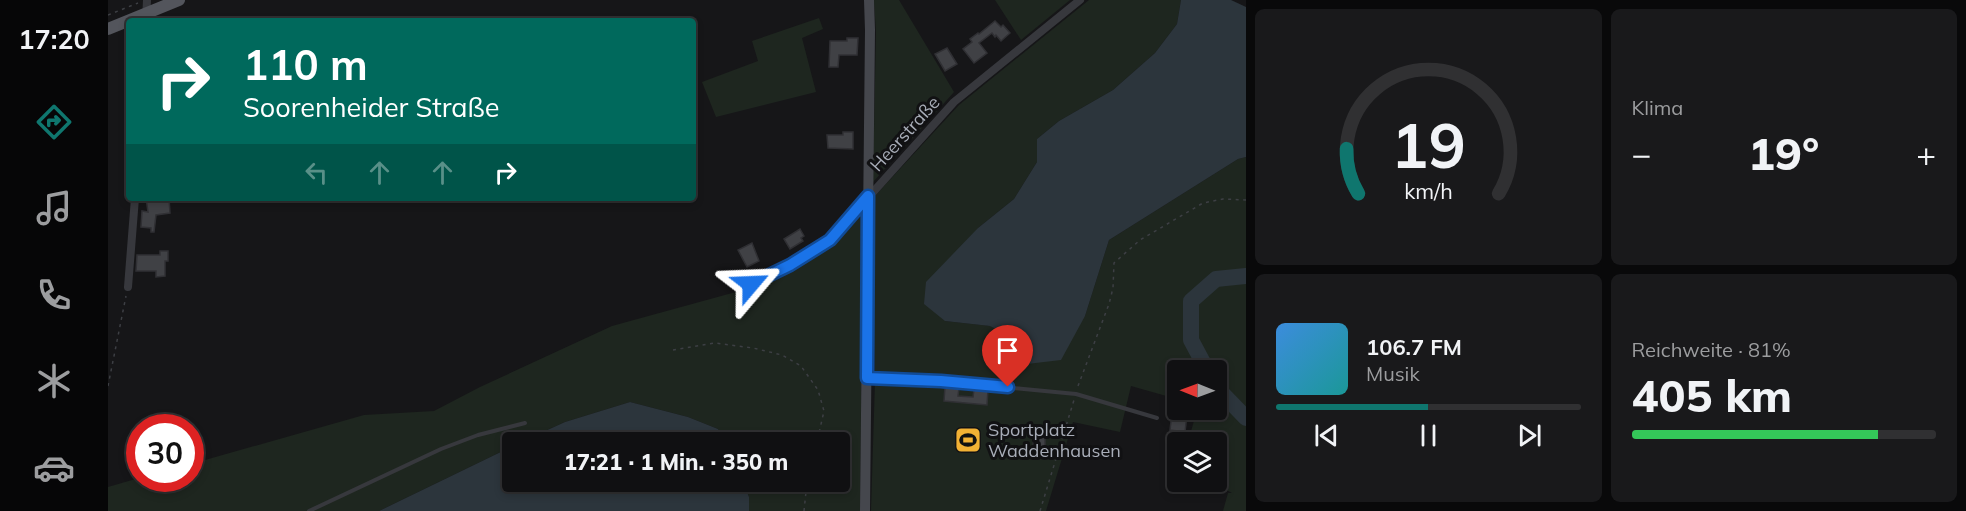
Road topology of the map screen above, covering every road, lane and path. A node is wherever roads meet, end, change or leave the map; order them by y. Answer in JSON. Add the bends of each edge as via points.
{"nodes":[{"id":1,"x":146,"y":0,"type":"edge"},
{"id":2,"x":180,"y":0,"type":"edge"},
{"id":3,"x":869,"y":0,"type":"edge"},
{"id":4,"x":1080,"y":0,"type":"edge"},
{"id":5,"x":108,"y":15,"type":"edge"},
{"id":6,"x":146,"y":17,"type":"edge"},
{"id":7,"x":126,"y":23,"type":"edge"},
{"id":8,"x":108,"y":29,"type":"edge"},
{"id":9,"x":868,"y":196,"type":"junction"},
{"id":10,"x":1246,"y":200,"type":"edge"},
{"id":11,"x":135,"y":201,"type":"edge"},
{"id":12,"x":751,"y":284,"type":"dead end"},
{"id":13,"x":128,"y":287,"type":"joint"},
{"id":14,"x":673,"y":350,"type":"dead end"},
{"id":15,"x":867,"y":378,"type":"junction"},
{"id":16,"x":108,"y":386,"type":"edge"},
{"id":17,"x":1076,"y":394,"type":"junction"},
{"id":18,"x":1157,"y":418,"type":"dead end"},
{"id":19,"x":525,"y":423,"type":"dead end"},
{"id":20,"x":819,"y":432,"type":"edge"},
{"id":21,"x":806,"y":492,"type":"edge"},
{"id":22,"x":309,"y":511,"type":"edge"},
{"id":23,"x":804,"y":511,"type":"edge"},
{"id":24,"x":865,"y":511,"type":"edge"},
{"id":25,"x":1040,"y":511,"type":"edge"}],
"edges":[{"from":1,"to":5,"type":"path"},
{"from":1,"to":6,"type":"street"},
{"from":2,"to":6,"type":"main road"},
{"from":3,"to":9,"type":"main road"},
{"from":4,"to":9,"type":"street","name":"Heerstraße","via":[[954,102]]},
{"from":7,"to":8,"type":"main road"},
{"from":9,"to":12,"type":"street","name":"Heerstraße","via":[[830,240]]},
{"from":9,"to":15,"type":"main road"},
{"from":10,"to":17,"type":"path","via":[[1203,203],[1140,240],[1113,263],[1109,304]]},
{"from":11,"to":13,"type":"street"},
{"from":13,"to":16,"type":"path"},
{"from":14,"to":20,"type":"path","via":[[715,343],[782,355],[801,366],[818,390],[824,411]]},
{"from":15,"to":17,"type":"lane"},
{"from":15,"to":24,"type":"main road"},
{"from":17,"to":18,"type":"lane"},
{"from":17,"to":25,"type":"path"},
{"from":19,"to":22,"type":"lane","via":[[441,449]]},
{"from":21,"to":23,"type":"path"}]}
